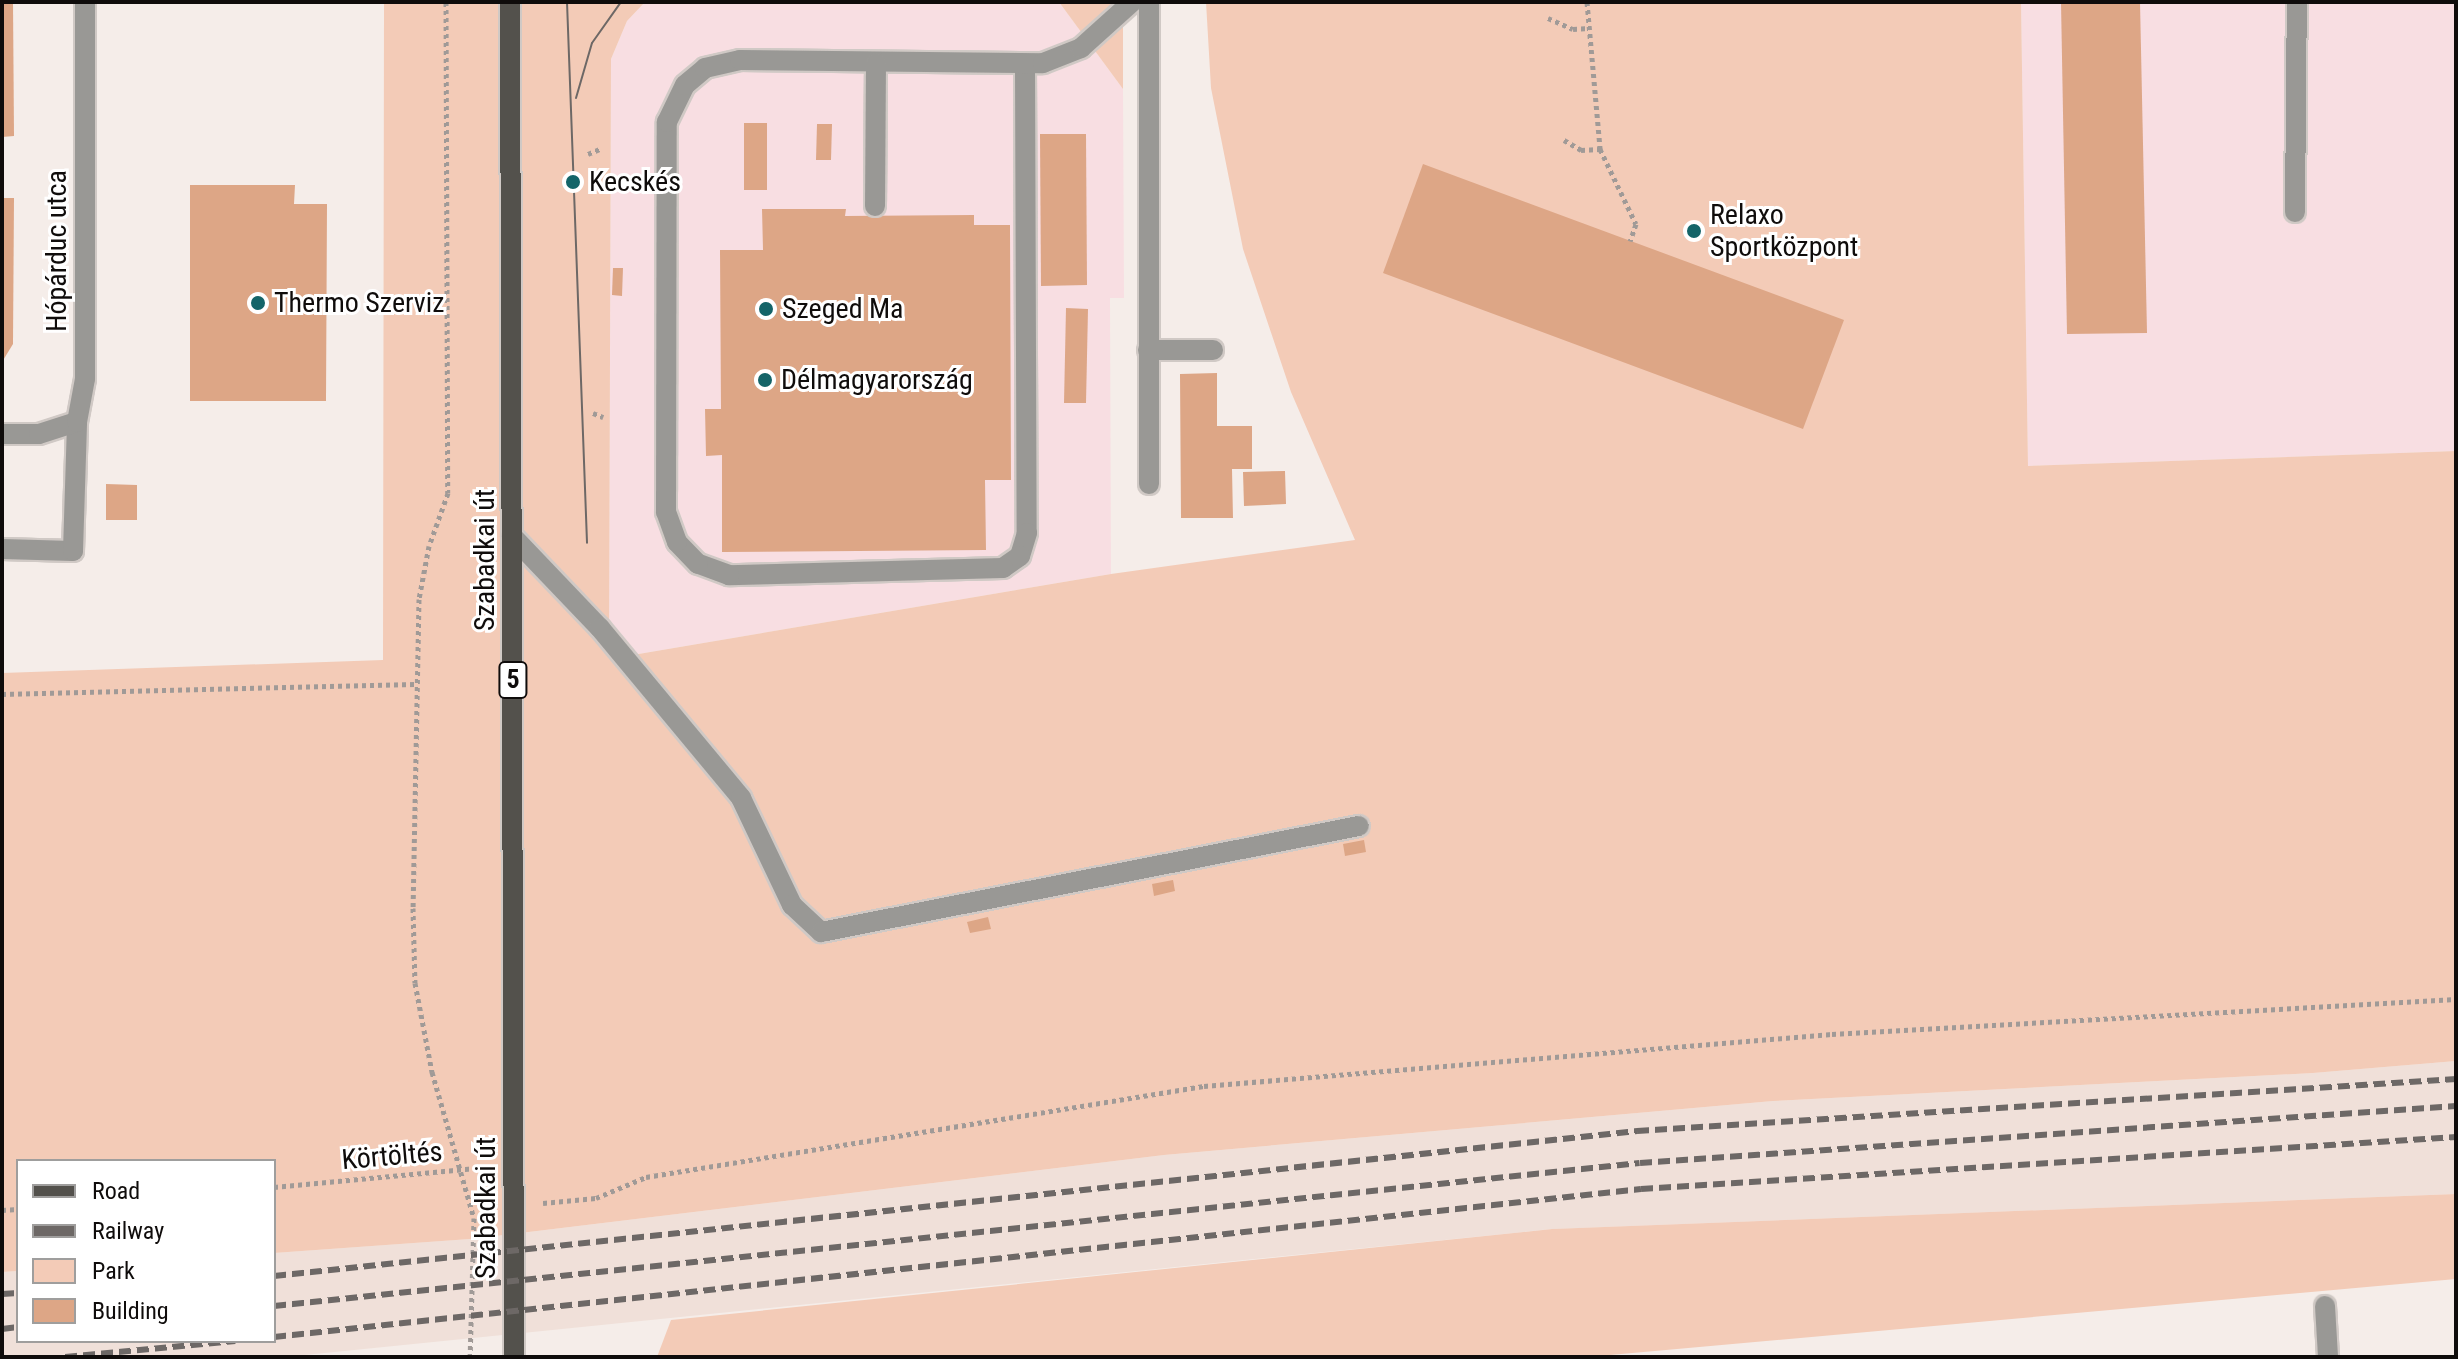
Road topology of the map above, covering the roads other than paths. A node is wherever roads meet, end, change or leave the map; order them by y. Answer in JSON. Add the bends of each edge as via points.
{"nodes":[{"id":1,"x":85,"y":2,"type":"edge"},
{"id":2,"x":510,"y":2,"type":"edge"},
{"id":3,"x":1132,"y":2,"type":"edge"},
{"id":4,"x":1149,"y":2,"type":"edge"},
{"id":5,"x":2297,"y":2,"type":"edge"},
{"id":6,"x":876,"y":63,"type":"junction"},
{"id":7,"x":1025,"y":66,"type":"junction"},
{"id":8,"x":875,"y":206,"type":"dead end"},
{"id":9,"x":2295,"y":212,"type":"dead end"},
{"id":10,"x":1148,"y":350,"type":"junction"},
{"id":11,"x":1213,"y":350,"type":"dead end"},
{"id":12,"x":77,"y":422,"type":"junction"},
{"id":13,"x":2,"y":434,"type":"edge"},
{"id":14,"x":1149,"y":484,"type":"dead end"},
{"id":15,"x":512,"y":536,"type":"junction"},
{"id":16,"x":2,"y":549,"type":"edge"},
{"id":17,"x":1359,"y":826,"type":"dead end"},
{"id":18,"x":2325,"y":1306,"type":"dead end"},
{"id":19,"x":514,"y":1357,"type":"edge"},
{"id":20,"x":2328,"y":1357,"type":"edge"}],
"edges":[{"from":1,"to":12,"type":"street","name":"Hópárduc utca","via":[[85,379]]},
{"from":2,"to":15,"type":"main road","name":"Szabadkai út","number":"5"},
{"from":3,"to":7,"type":"street","via":[[1081,48]]},
{"from":4,"to":10,"type":"street"},
{"from":5,"to":9,"type":"street"},
{"from":6,"to":7,"type":"street"},
{"from":6,"to":7,"type":"street","via":[[722,63],[695,76],[670,111],[666,512],[677,542],[698,564],[729,575],[1003,568],[1020,556],[1027,533]]},
{"from":6,"to":8,"type":"street"},
{"from":10,"to":11,"type":"street"},
{"from":10,"to":14,"type":"street"},
{"from":12,"to":13,"type":"street","via":[[39,434]]},
{"from":12,"to":16,"type":"street","name":"Hópárduc utca","via":[[73,551]]},
{"from":15,"to":17,"type":"street","via":[[600,628],[741,798],[792,905],[821,932],[844,932]]},
{"from":15,"to":19,"type":"main road","name":"Szabadkai út","number":"5"},
{"from":18,"to":20,"type":"street"}]}
